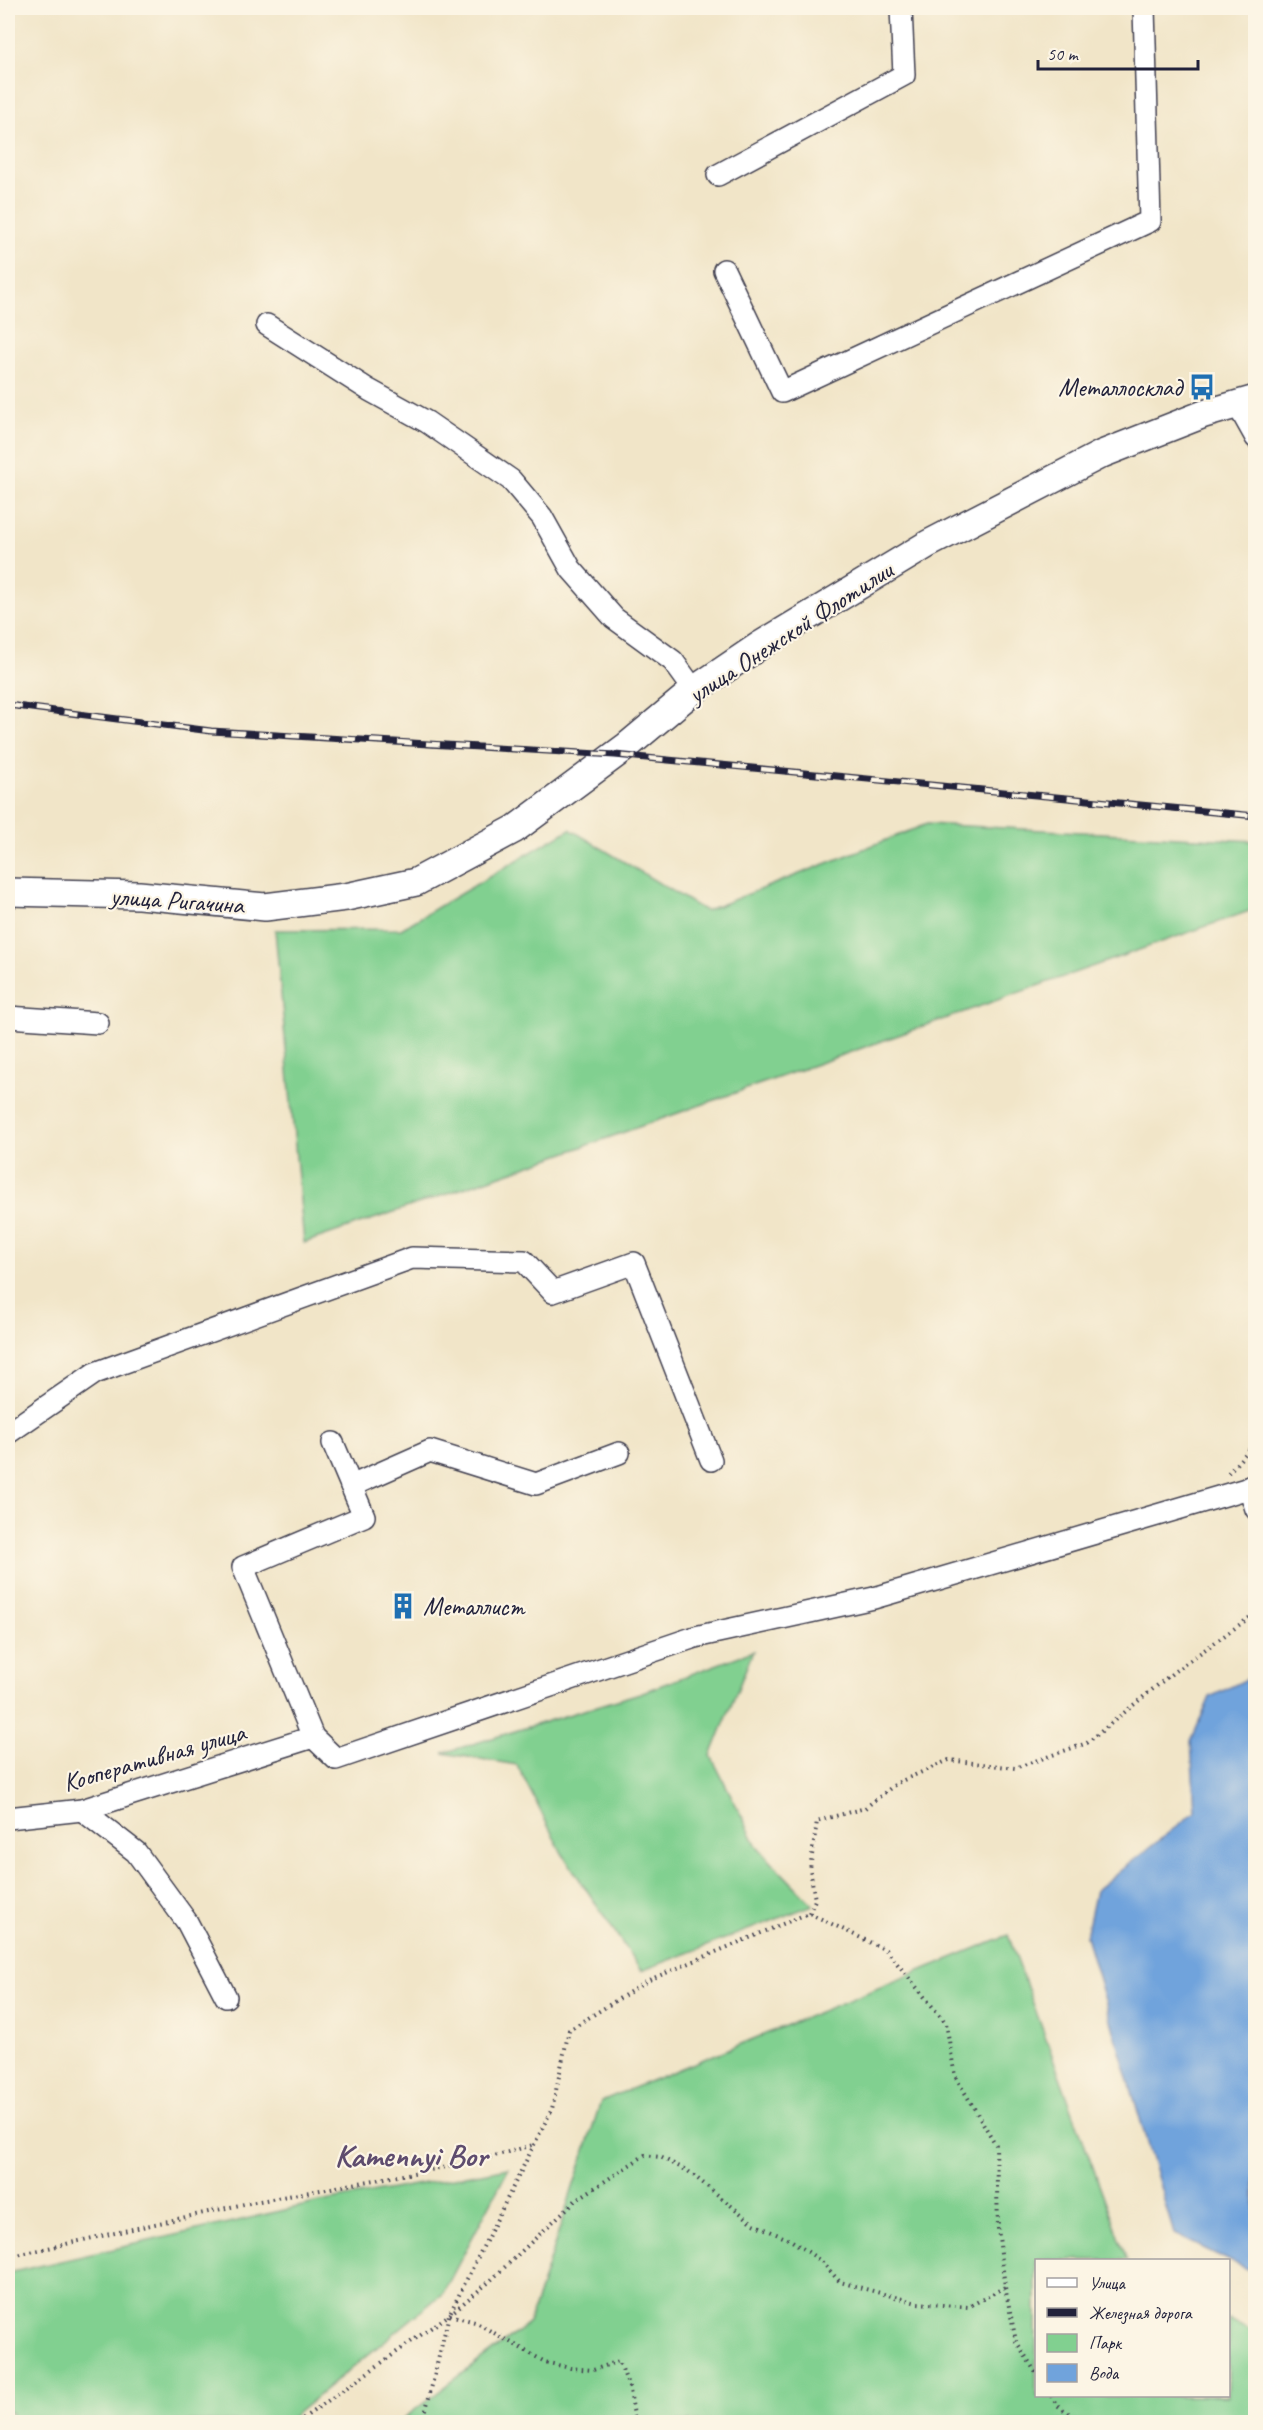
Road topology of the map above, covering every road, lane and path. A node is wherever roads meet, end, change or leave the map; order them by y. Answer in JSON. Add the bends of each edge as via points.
{"nodes":[{"id":1,"x":901,"y":8,"type":"edge"},
{"id":2,"x":1144,"y":8,"type":"edge"},
{"id":3,"x":718,"y":175,"type":"dead end"},
{"id":4,"x":724,"y":270,"type":"dead end"},
{"id":5,"x":267,"y":325,"type":"dead end"},
{"id":6,"x":1246,"y":402,"type":"edge"},
{"id":7,"x":1256,"y":438,"type":"edge"},
{"id":8,"x":694,"y":690,"type":"junction"},
{"id":9,"x":8,"y":892,"type":"edge"},
{"id":10,"x":346,"y":897,"type":"joint"},
{"id":11,"x":8,"y":1017,"type":"edge"},
{"id":12,"x":98,"y":1023,"type":"dead end"},
{"id":13,"x":8,"y":1433,"type":"edge"},
{"id":14,"x":333,"y":1443,"type":"dead end"},
{"id":15,"x":619,"y":1453,"type":"dead end"},
{"id":16,"x":711,"y":1460,"type":"dead end"},
{"id":17,"x":351,"y":1486,"type":"junction"},
{"id":18,"x":1252,"y":1486,"type":"edge"},
{"id":19,"x":1256,"y":1509,"type":"edge"},
{"id":20,"x":1256,"y":1613,"type":"edge"},
{"id":21,"x":313,"y":1737,"type":"junction"},
{"id":22,"x":82,"y":1810,"type":"junction"},
{"id":23,"x":8,"y":1818,"type":"edge"},
{"id":24,"x":809,"y":1913,"type":"junction"},
{"id":25,"x":226,"y":1997,"type":"dead end"},
{"id":26,"x":534,"y":2145,"type":"junction"},
{"id":27,"x":8,"y":2257,"type":"edge"},
{"id":28,"x":1005,"y":2287,"type":"junction"},
{"id":29,"x":450,"y":2315,"type":"junction"},
{"id":30,"x":1035,"y":2371,"type":"edge"},
{"id":31,"x":1052,"y":2397,"type":"edge"},
{"id":32,"x":298,"y":2422,"type":"edge"},
{"id":33,"x":423,"y":2422,"type":"edge"},
{"id":34,"x":635,"y":2422,"type":"edge"},
{"id":35,"x":1081,"y":2422,"type":"edge"}],
"edges":[{"from":1,"to":3,"type":"street","via":[[904,75]]},
{"from":2,"to":4,"type":"street","via":[[1150,221],[782,392]]},
{"from":5,"to":8,"type":"street","via":[[427,422],[511,480],[542,517],[571,569],[614,618],[673,661]]},
{"from":6,"to":7,"type":"street"},
{"from":6,"to":8,"type":"street","via":[[1102,454],[928,544],[762,644]]},
{"from":8,"to":10,"type":"main road","name":"улица Онежской Флотилии","via":[[515,829],[416,882]]},
{"from":9,"to":10,"type":"main road","name":"улица Ригачина","via":[[139,895],[265,907]]},
{"from":11,"to":12,"type":"street"},
{"from":13,"to":16,"type":"street","via":[[95,1373],[412,1258],[524,1262],[553,1292],[634,1263]]},
{"from":14,"to":17,"type":"street"},
{"from":15,"to":17,"type":"street","via":[[536,1484],[430,1450]]},
{"from":17,"to":21,"type":"street","via":[[364,1516],[243,1567]]},
{"from":18,"to":19,"type":"street"},
{"from":18,"to":21,"type":"street","via":[[874,1598],[695,1637],[336,1759]]},
{"from":20,"to":24,"type":"path","via":[[1175,1671],[1087,1743],[1015,1768],[949,1760],[897,1783],[865,1808],[817,1821],[810,1869],[815,1900]]},
{"from":21,"to":22,"type":"street","name":"Кооперативная улица"},
{"from":22,"to":23,"type":"street","name":"Кооперативная улица"},
{"from":22,"to":25,"type":"street","via":[[136,1852],[187,1922]]},
{"from":24,"to":26,"type":"path","via":[[649,1980],[569,2030],[552,2109]]},
{"from":24,"to":28,"type":"path","via":[[886,1950],[946,2023],[955,2076],[996,2145],[998,2228]]},
{"from":26,"to":27,"type":"path","via":[[473,2162],[244,2204]]},
{"from":26,"to":29,"type":"path"},
{"from":28,"to":29,"type":"path","via":[[968,2307],[917,2303],[840,2282],[821,2261],[792,2241],[754,2224],[688,2171],[660,2157],[645,2155],[576,2200]]},
{"from":28,"to":30,"type":"path","via":[[1016,2341]]},
{"from":29,"to":32,"type":"path"},
{"from":29,"to":33,"type":"path"},
{"from":29,"to":34,"type":"path","via":[[475,2322],[544,2362],[593,2370],[619,2361],[630,2390]]},
{"from":31,"to":35,"type":"path"}]}
